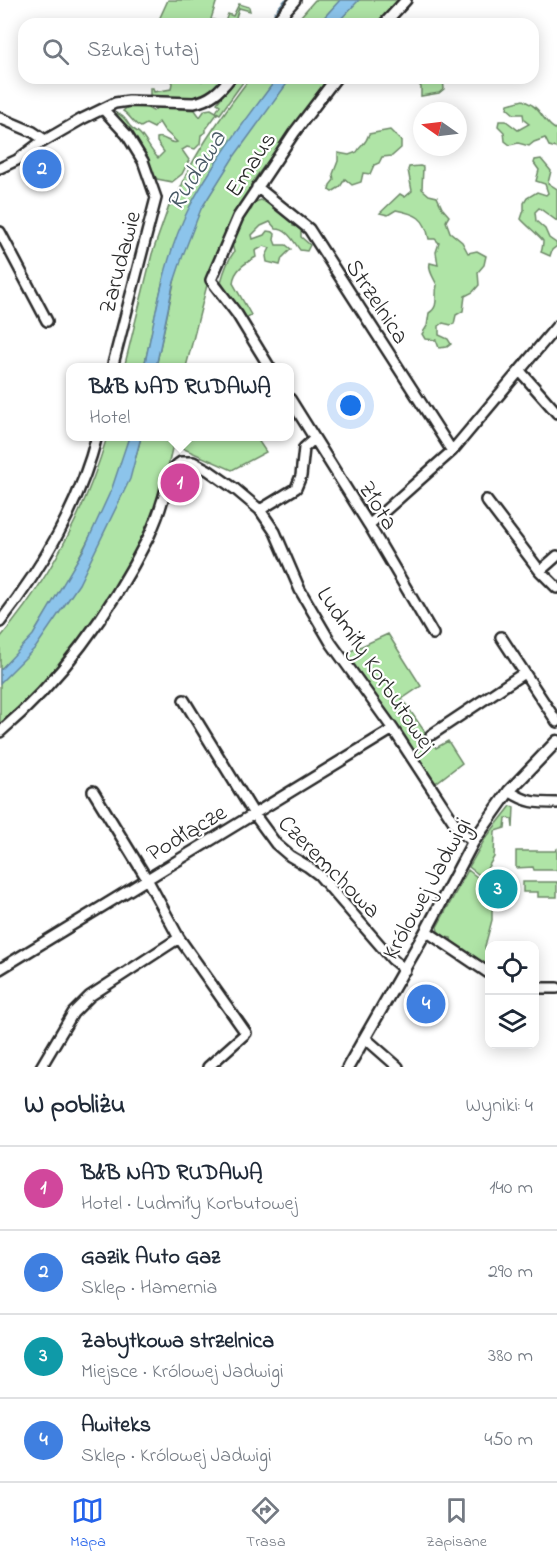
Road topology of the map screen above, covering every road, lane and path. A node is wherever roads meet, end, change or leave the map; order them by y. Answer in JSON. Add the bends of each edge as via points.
{"nodes":[{"id":1,"x":295,"y":0,"type":"edge"},
{"id":2,"x":406,"y":0,"type":"edge"},
{"id":3,"x":279,"y":18,"type":"edge"},
{"id":4,"x":390,"y":18,"type":"edge"},
{"id":5,"x":224,"y":84,"type":"edge"},
{"id":6,"x":331,"y":84,"type":"edge"},
{"id":7,"x":104,"y":109,"type":"junction"},
{"id":8,"x":0,"y":118,"type":"edge"},
{"id":9,"x":45,"y":140,"type":"junction"},
{"id":10,"x":0,"y":168,"type":"edge"},
{"id":11,"x":257,"y":187,"type":"junction"},
{"id":12,"x":0,"y":232,"type":"edge"},
{"id":13,"x":47,"y":321,"type":"dead end"},
{"id":14,"x":557,"y":326,"type":"edge"},
{"id":15,"x":113,"y":363,"type":"edge"},
{"id":16,"x":267,"y":363,"type":"edge"},
{"id":17,"x":520,"y":371,"type":"junction"},
{"id":18,"x":294,"y":406,"type":"edge"},
{"id":19,"x":557,"y":413,"type":"edge"},
{"id":20,"x":314,"y":439,"type":"junction"},
{"id":21,"x":95,"y":441,"type":"edge"},
{"id":22,"x":452,"y":451,"type":"junction"},
{"id":23,"x":486,"y":500,"type":"dead end"},
{"id":24,"x":260,"y":510,"type":"junction"},
{"id":25,"x":369,"y":525,"type":"junction"},
{"id":26,"x":557,"y":556,"type":"edge"},
{"id":27,"x":540,"y":571,"type":"junction"},
{"id":28,"x":557,"y":588,"type":"edge"},
{"id":29,"x":0,"y":622,"type":"edge"},
{"id":30,"x":433,"y":634,"type":"dead end"},
{"id":31,"x":501,"y":637,"type":"dead end"},
{"id":32,"x":524,"y":673,"type":"junction"},
{"id":33,"x":184,"y":700,"type":"dead end"},
{"id":34,"x":557,"y":722,"type":"edge"},
{"id":35,"x":393,"y":729,"type":"junction"},
{"id":36,"x":0,"y":732,"type":"edge"},
{"id":37,"x":431,"y":735,"type":"dead end"},
{"id":38,"x":557,"y":741,"type":"edge"},
{"id":39,"x":93,"y":791,"type":"dead end"},
{"id":40,"x":509,"y":792,"type":"junction"},
{"id":41,"x":557,"y":803,"type":"edge"},
{"id":42,"x":254,"y":814,"type":"junction"},
{"id":43,"x":473,"y":842,"type":"junction"},
{"id":44,"x":147,"y":879,"type":"junction"},
{"id":45,"x":426,"y":931,"type":"junction"},
{"id":46,"x":179,"y":938,"type":"junction"},
{"id":47,"x":0,"y":969,"type":"edge"},
{"id":48,"x":405,"y":970,"type":"junction"},
{"id":49,"x":485,"y":971,"type":"edge"},
{"id":50,"x":539,"y":988,"type":"edge"},
{"id":51,"x":557,"y":988,"type":"edge"},
{"id":52,"x":365,"y":1038,"type":"junction"},
{"id":53,"x":41,"y":1067,"type":"edge"},
{"id":54,"x":208,"y":1067,"type":"edge"},
{"id":55,"x":348,"y":1067,"type":"edge"},
{"id":56,"x":398,"y":1067,"type":"edge"}],
"edges":[{"from":1,"to":3,"type":"street"},
{"from":2,"to":4,"type":"street"},
{"from":5,"to":7,"type":"street","via":[[201,102],[129,101]]},
{"from":6,"to":11,"type":"street","name":"Emaus"},
{"from":7,"to":9,"type":"street"},
{"from":7,"to":15,"type":"street","name":"Zarudawie","via":[[143,161],[156,198]]},
{"from":8,"to":9,"type":"street"},
{"from":9,"to":10,"type":"street"},
{"from":11,"to":16,"type":"street","name":"Emaus","via":[[238,218],[211,280]]},
{"from":11,"to":22,"type":"street","name":"Strzelnica","via":[[309,229]]},
{"from":12,"to":13,"type":"street"},
{"from":14,"to":17,"type":"street"},
{"from":17,"to":19,"type":"street"},
{"from":17,"to":22,"type":"street"},
{"from":18,"to":20,"type":"street","name":"Złota"},
{"from":20,"to":24,"type":"street","via":[[304,448],[296,488]]},
{"from":20,"to":25,"type":"street","name":"Złota"},
{"from":21,"to":29,"type":"street","via":[[70,513]]},
{"from":22,"to":25,"type":"street"},
{"from":23,"to":27,"type":"street"},
{"from":24,"to":35,"type":"street","name":"Ludmiły Korbutowej","via":[[331,643]]},
{"from":24,"to":36,"type":"street","name":"Ludmiły Korbutowej","via":[[236,489],[193,462],[177,464],[169,474],[149,535],[112,600],[67,665],[30,707]]},
{"from":25,"to":30,"type":"street","name":"Złota"},
{"from":26,"to":27,"type":"street"},
{"from":27,"to":28,"type":"street"},
{"from":31,"to":32,"type":"street"},
{"from":32,"to":34,"type":"street"},
{"from":32,"to":37,"type":"street"},
{"from":33,"to":42,"type":"street","name":"Czeremchowa"},
{"from":35,"to":42,"type":"street","name":"Podłącze"},
{"from":35,"to":43,"type":"street","name":"Ludmiły Korbutowej","via":[[459,830]]},
{"from":38,"to":40,"type":"street","name":"Królowej Jadwigi"},
{"from":39,"to":44,"type":"street"},
{"from":40,"to":41,"type":"street","via":[[536,803]]},
{"from":40,"to":43,"type":"street","name":"Królowej Jadwigi"},
{"from":42,"to":44,"type":"street","name":"Podłącze"},
{"from":42,"to":48,"type":"street","name":"Czeremchowa","via":[[276,844],[319,875]]},
{"from":43,"to":45,"type":"street","name":"Królowej Jadwigi"},
{"from":44,"to":46,"type":"street"},
{"from":44,"to":47,"type":"street","name":"Podłącze"},
{"from":45,"to":48,"type":"street","name":"Królowej Jadwigi"},
{"from":45,"to":49,"type":"street"},
{"from":46,"to":53,"type":"street","via":[[90,996],[73,1013]]},
{"from":46,"to":54,"type":"street","via":[[246,1034]]},
{"from":48,"to":52,"type":"street","name":"Królowej Jadwigi"},
{"from":50,"to":51,"type":"street"},
{"from":52,"to":55,"type":"street","name":"Królowej Jadwigi"},
{"from":52,"to":56,"type":"street"}]}
